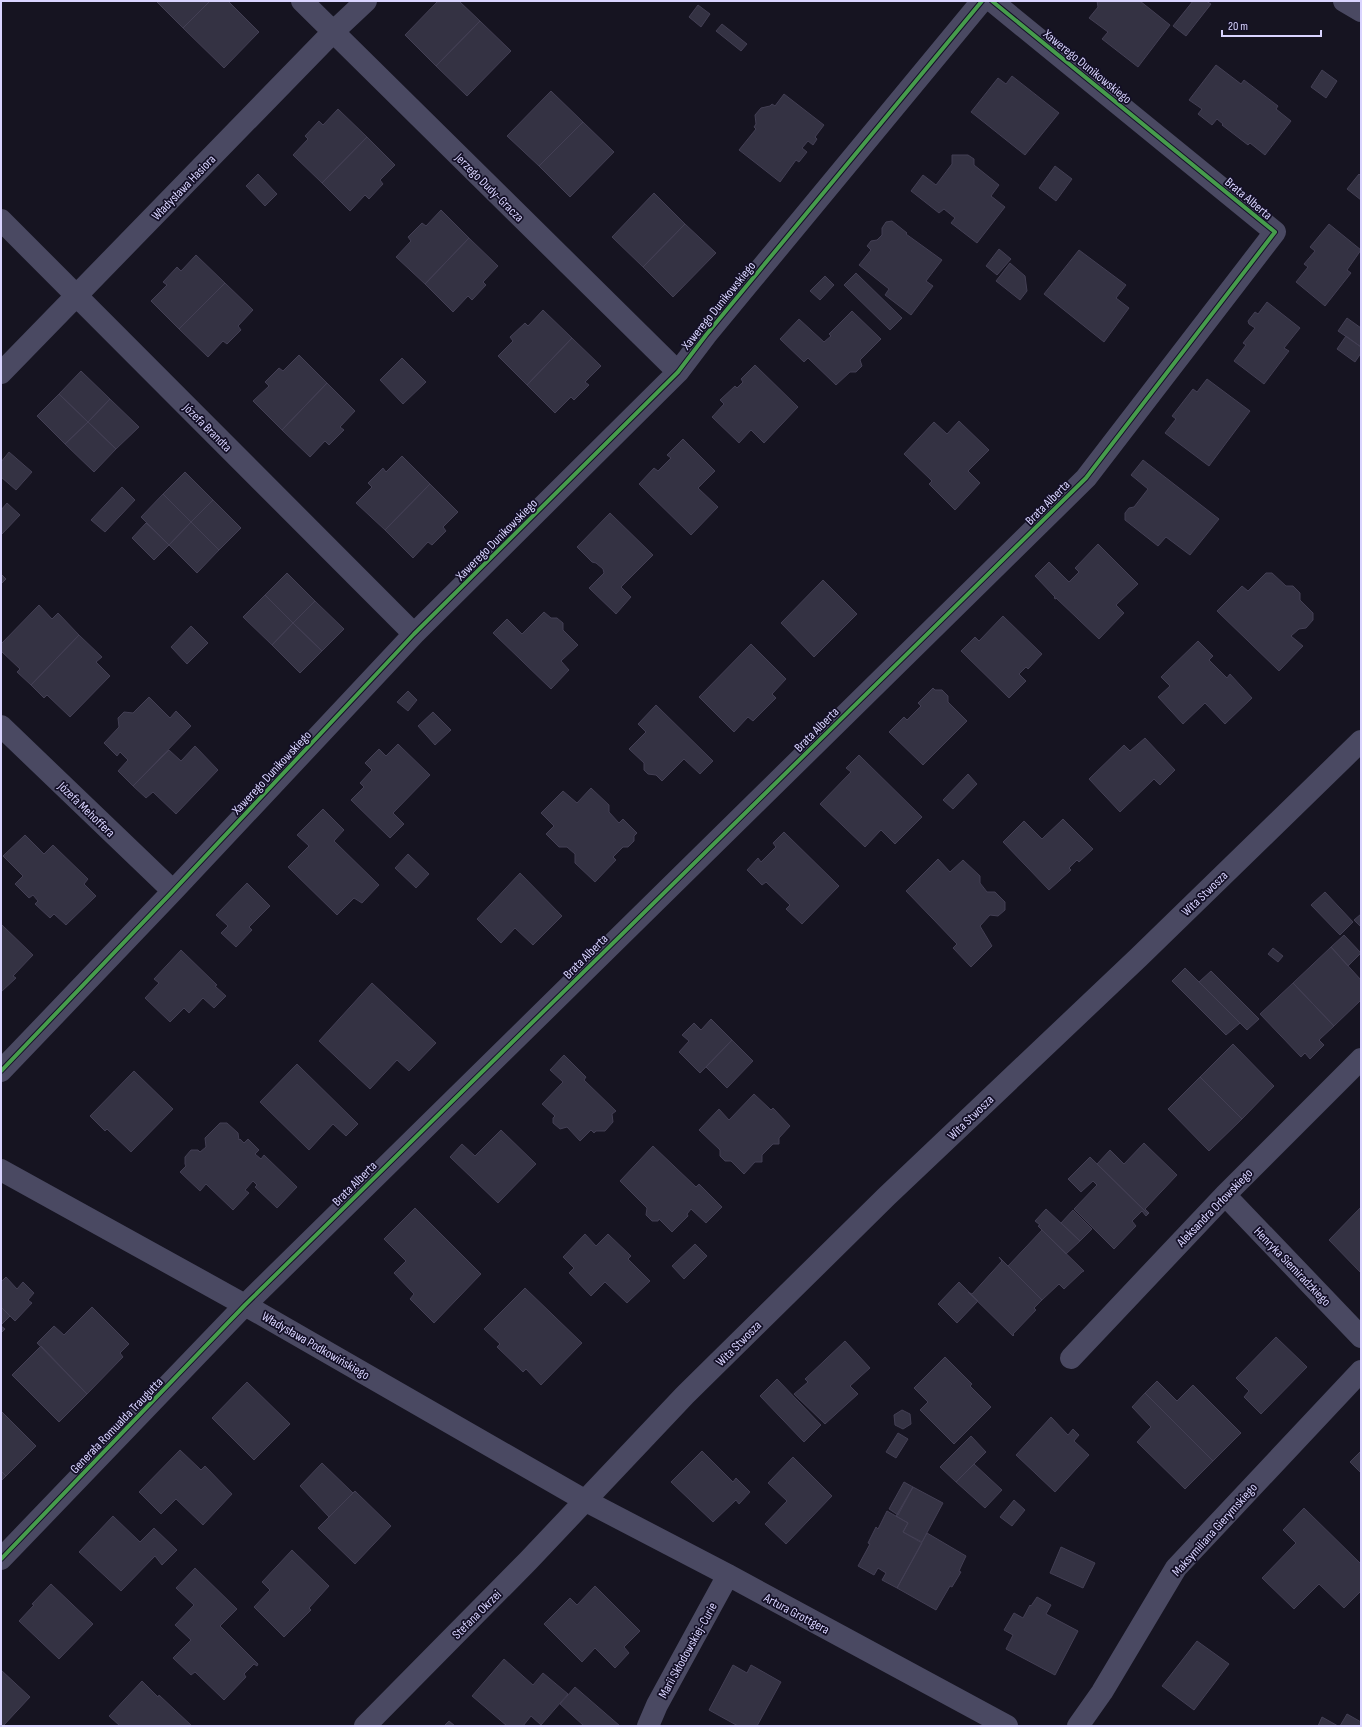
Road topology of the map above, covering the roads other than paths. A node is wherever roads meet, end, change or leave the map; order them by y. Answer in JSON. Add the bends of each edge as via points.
{"nodes":[{"id":1,"x":302,"y":1,"type":"edge"},
{"id":2,"x":366,"y":1,"type":"edge"},
{"id":3,"x":982,"y":1,"type":"edge"},
{"id":4,"x":992,"y":1,"type":"edge"},
{"id":5,"x":1344,"y":1,"type":"edge"},
{"id":6,"x":1361,"y":11,"type":"edge"},
{"id":7,"x":333,"y":32,"type":"junction"},
{"id":8,"x":1172,"y":147,"type":"joint"},
{"id":9,"x":1,"y":220,"type":"edge"},
{"id":10,"x":78,"y":295,"type":"junction"},
{"id":11,"x":678,"y":372,"type":"junction"},
{"id":12,"x":1,"y":373,"type":"edge"},
{"id":13,"x":414,"y":634,"type":"junction"},
{"id":14,"x":1,"y":726,"type":"edge"},
{"id":15,"x":1361,"y":741,"type":"edge"},
{"id":16,"x":173,"y":891,"type":"junction"},
{"id":17,"x":1361,"y":1059,"type":"edge"},
{"id":18,"x":1,"y":1071,"type":"edge"},
{"id":19,"x":1,"y":1170,"type":"edge"},
{"id":20,"x":1225,"y":1195,"type":"junction"},
{"id":21,"x":245,"y":1305,"type":"junction"},
{"id":22,"x":1361,"y":1337,"type":"edge"},
{"id":23,"x":1071,"y":1358,"type":"dead end"},
{"id":24,"x":1361,"y":1371,"type":"edge"},
{"id":25,"x":586,"y":1501,"type":"junction"},
{"id":26,"x":1,"y":1559,"type":"edge"},
{"id":27,"x":728,"y":1575,"type":"junction"},
{"id":28,"x":365,"y":1726,"type":"edge"},
{"id":29,"x":648,"y":1726,"type":"edge"},
{"id":30,"x":1007,"y":1726,"type":"edge"},
{"id":31,"x":1078,"y":1726,"type":"edge"}],
"edges":[{"from":1,"to":7,"type":"street","name":"Jerzego Dudy-Gracza"},
{"from":2,"to":7,"type":"street","name":"Władysława Hasiora"},
{"from":3,"to":11,"type":"street","name":"Xawerego Dunikowskiego"},
{"from":4,"to":8,"type":"street","name":"Xawerego Dunikowskiego"},
{"from":5,"to":6,"type":"street"},
{"from":7,"to":10,"type":"street","name":"Władysława Hasiora"},
{"from":7,"to":11,"type":"street","name":"Jerzego Dudy-Gracza"},
{"from":8,"to":21,"type":"street","name":"Brata Alberta","via":[[1275,232],[1086,478]]},
{"from":9,"to":10,"type":"street","name":"Józefa Brandta"},
{"from":10,"to":12,"type":"street","name":"Władysława Hasiora"},
{"from":10,"to":13,"type":"street","name":"Józefa Brandta"},
{"from":11,"to":13,"type":"street","name":"Xawerego Dunikowskiego"},
{"from":13,"to":16,"type":"street","name":"Xawerego Dunikowskiego"},
{"from":14,"to":16,"type":"street","name":"Józefa Mehoffera"},
{"from":15,"to":25,"type":"street","name":"Wita Stwosza","via":[[1139,957],[887,1196],[685,1395]]},
{"from":16,"to":18,"type":"street","name":"Xawerego Dunikowskiego"},
{"from":17,"to":20,"type":"street","name":"Aleksandra Orłowskiego"},
{"from":19,"to":21,"type":"street","name":"Władysława Podkowińskiego"},
{"from":20,"to":22,"type":"street","name":"Henryka Siemiradzkiego"},
{"from":20,"to":23,"type":"street","name":"Aleksandra Orłowskiego"},
{"from":21,"to":25,"type":"street","name":"Władysława Podkowińskiego"},
{"from":21,"to":26,"type":"street","name":"Generała Romualda Traugutta"},
{"from":24,"to":31,"type":"street","name":"Maksymiliana Gierymskiego","via":[[1176,1568],[1102,1692]]},
{"from":25,"to":27,"type":"street","name":"Artura Grottgera"},
{"from":25,"to":28,"type":"street","name":"Stefana Okrzei"},
{"from":27,"to":29,"type":"street","name":"Marii Skłodowskiej-Curie"},
{"from":27,"to":30,"type":"street","name":"Artura Grottgera"}]}
